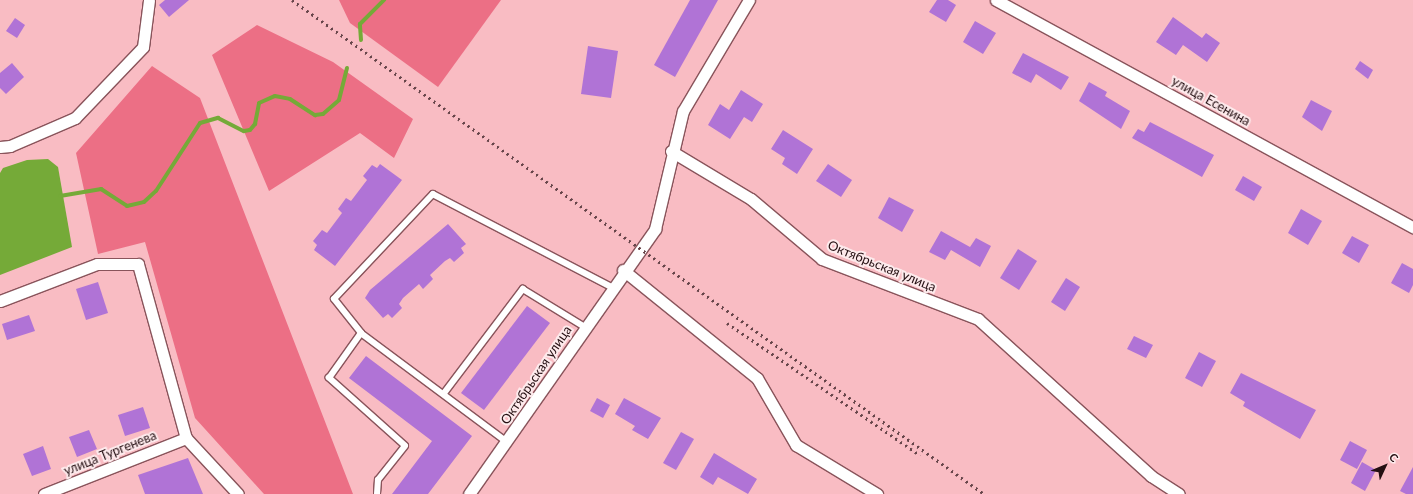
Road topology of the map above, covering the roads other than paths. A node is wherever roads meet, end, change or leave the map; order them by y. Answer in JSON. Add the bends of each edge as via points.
{"nodes":[{"id":1,"x":149,"y":0,"type":"edge"},
{"id":2,"x":749,"y":0,"type":"edge"},
{"id":3,"x":996,"y":0,"type":"edge"},
{"id":4,"x":0,"y":146,"type":"edge"},
{"id":5,"x":671,"y":151,"type":"junction"},
{"id":6,"x":1413,"y":227,"type":"edge"},
{"id":7,"x":623,"y":270,"type":"junction"},
{"id":8,"x":612,"y":287,"type":"junction"},
{"id":9,"x":0,"y":301,"type":"edge"},
{"id":10,"x":585,"y":327,"type":"junction"},
{"id":11,"x":361,"y":333,"type":"junction"},
{"id":12,"x":445,"y":392,"type":"junction"},
{"id":13,"x":186,"y":438,"type":"junction"},
{"id":14,"x":508,"y":442,"type":"junction"},
{"id":15,"x":44,"y":494,"type":"edge"},
{"id":16,"x":238,"y":494,"type":"edge"},
{"id":17,"x":377,"y":494,"type":"edge"},
{"id":18,"x":469,"y":494,"type":"edge"},
{"id":19,"x":877,"y":494,"type":"edge"},
{"id":20,"x":1179,"y":494,"type":"edge"}],
"edges":[{"from":1,"to":4,"type":"street","via":[[143,47],[75,118],[10,146]]},
{"from":2,"to":5,"type":"street","via":[[683,111]]},
{"from":3,"to":6,"type":"street","name":"улица Есенина"},
{"from":5,"to":7,"type":"street","name":"Октябрьская улица","via":[[655,229]]},
{"from":5,"to":20,"type":"street","name":"Октябрьская улица","via":[[751,199],[822,259],[978,319],[1151,476]]},
{"from":7,"to":8,"type":"street","name":"Октябрьская улица"},
{"from":7,"to":19,"type":"street","via":[[757,378],[796,445]]},
{"from":8,"to":10,"type":"street","name":"Октябрьская улица"},
{"from":8,"to":11,"type":"lane","via":[[433,194],[334,299]]},
{"from":9,"to":13,"type":"street","via":[[97,264],[138,264]]},
{"from":10,"to":12,"type":"lane","via":[[523,289]]},
{"from":10,"to":14,"type":"street","name":"Октябрьская улица"},
{"from":11,"to":12,"type":"lane"},
{"from":11,"to":17,"type":"lane","via":[[329,378],[405,446],[378,480]]},
{"from":12,"to":14,"type":"lane"},
{"from":13,"to":15,"type":"street","name":"улица Тургенева"},
{"from":13,"to":16,"type":"street"},
{"from":14,"to":18,"type":"street","name":"Октябрьская улица"}]}
